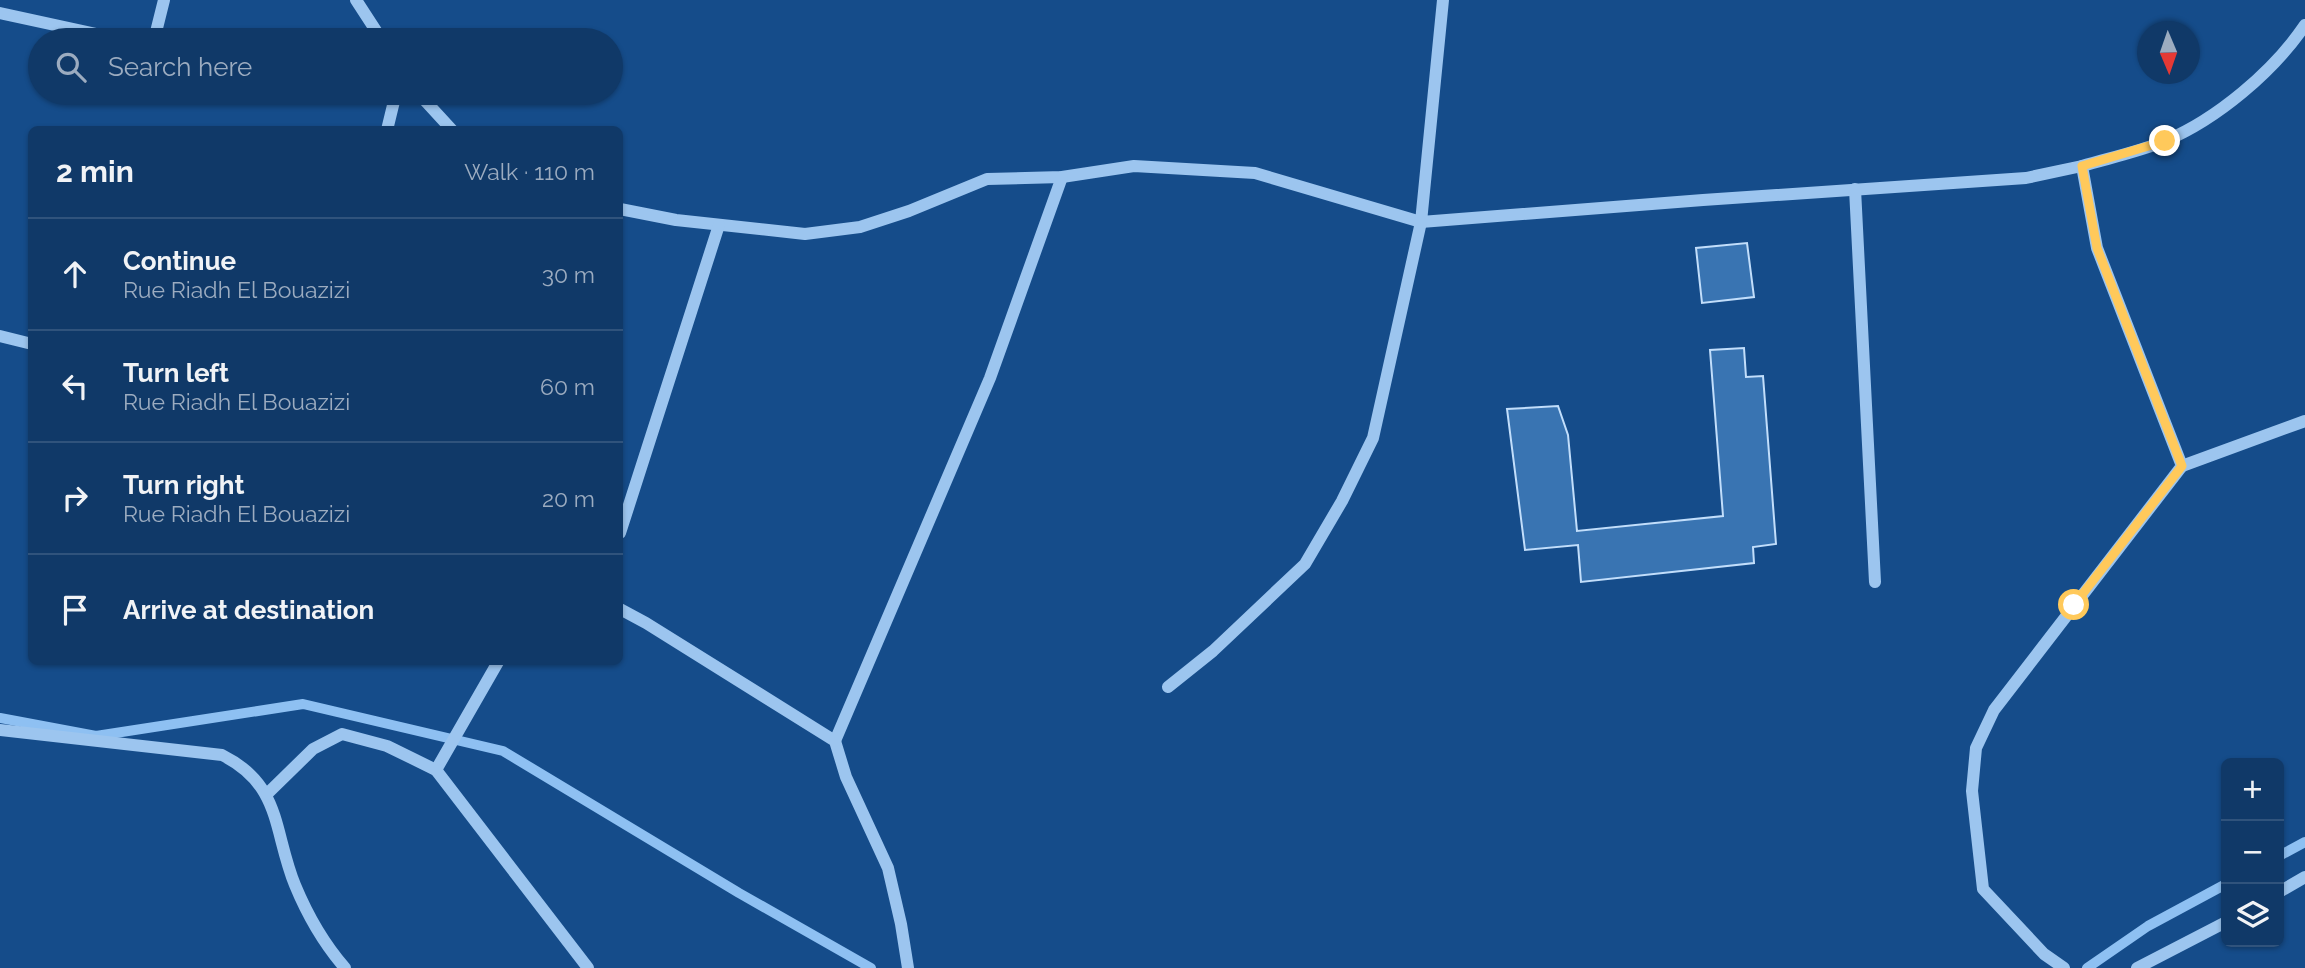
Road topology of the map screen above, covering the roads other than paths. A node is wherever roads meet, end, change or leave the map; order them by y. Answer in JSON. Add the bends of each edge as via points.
{"nodes":[{"id":1,"x":164,"y":0,"type":"edge"},
{"id":2,"x":356,"y":0,"type":"edge"},
{"id":3,"x":1443,"y":0,"type":"edge"},
{"id":4,"x":0,"y":13,"type":"edge"},
{"id":5,"x":2305,"y":24,"type":"edge"},
{"id":6,"x":69,"y":28,"type":"edge"},
{"id":7,"x":157,"y":28,"type":"edge"},
{"id":8,"x":374,"y":28,"type":"edge"},
{"id":9,"x":393,"y":105,"type":"edge"},
{"id":10,"x":429,"y":105,"type":"edge"},
{"id":11,"x":388,"y":126,"type":"edge"},
{"id":12,"x":448,"y":126,"type":"edge"},
{"id":13,"x":2082,"y":166,"type":"junction"},
{"id":14,"x":1062,"y":177,"type":"junction"},
{"id":15,"x":1855,"y":189,"type":"junction"},
{"id":16,"x":623,"y":210,"type":"edge"},
{"id":17,"x":1421,"y":222,"type":"junction"},
{"id":18,"x":719,"y":225,"type":"junction"},
{"id":19,"x":0,"y":336,"type":"edge"},
{"id":20,"x":28,"y":343,"type":"edge"},
{"id":21,"x":2305,"y":421,"type":"edge"},
{"id":22,"x":2182,"y":466,"type":"junction"},
{"id":23,"x":623,"y":524,"type":"edge"},
{"id":24,"x":1875,"y":582,"type":"dead end"},
{"id":25,"x":623,"y":611,"type":"edge"},
{"id":26,"x":496,"y":665,"type":"edge"},
{"id":27,"x":1168,"y":687,"type":"dead end"},
{"id":28,"x":0,"y":730,"type":"edge"},
{"id":29,"x":835,"y":741,"type":"junction"},
{"id":30,"x":436,"y":770,"type":"junction"},
{"id":31,"x":267,"y":794,"type":"junction"},
{"id":32,"x":2305,"y":877,"type":"edge"},
{"id":33,"x":2284,"y":889,"type":"edge"},
{"id":34,"x":2221,"y":925,"type":"edge"},
{"id":35,"x":345,"y":968,"type":"edge"},
{"id":36,"x":588,"y":968,"type":"edge"},
{"id":37,"x":908,"y":968,"type":"edge"},
{"id":38,"x":2064,"y":968,"type":"edge"},
{"id":39,"x":2137,"y":968,"type":"edge"}],
"edges":[{"from":1,"to":7,"type":"street"},
{"from":2,"to":8,"type":"street"},
{"from":3,"to":17,"type":"street"},
{"from":4,"to":6,"type":"street"},
{"from":5,"to":13,"type":"street","via":[[2261,76],[2211,116],[2165,141]]},
{"from":9,"to":11,"type":"street"},
{"from":10,"to":12,"type":"street"},
{"from":13,"to":15,"type":"street","via":[[2026,178]]},
{"from":13,"to":22,"type":"street","via":[[2097,248]]},
{"from":14,"to":17,"type":"street","via":[[1134,166],[1255,173]]},
{"from":14,"to":18,"type":"street","via":[[988,179],[860,227],[805,234]]},
{"from":14,"to":29,"type":"street","via":[[990,378]]},
{"from":15,"to":17,"type":"street"},
{"from":15,"to":24,"type":"street"},
{"from":16,"to":18,"type":"street"},
{"from":17,"to":27,"type":"street","via":[[1373,438],[1342,501],[1305,564]]},
{"from":18,"to":23,"type":"street"},
{"from":19,"to":20,"type":"street"},
{"from":21,"to":22,"type":"street"},
{"from":22,"to":38,"type":"street","via":[[1994,710],[1976,748],[1972,791],[1983,888],[2044,954]]},
{"from":25,"to":29,"type":"street"},
{"from":26,"to":30,"type":"street"},
{"from":28,"to":31,"type":"street","via":[[222,755],[251,774]]},
{"from":29,"to":37,"type":"street","via":[[846,777],[888,868]]},
{"from":30,"to":31,"type":"street","via":[[387,746],[342,734],[313,749]]},
{"from":30,"to":36,"type":"street"},
{"from":31,"to":35,"type":"street","via":[[300,895]]},
{"from":32,"to":33,"type":"street"},
{"from":34,"to":39,"type":"street"}]}
